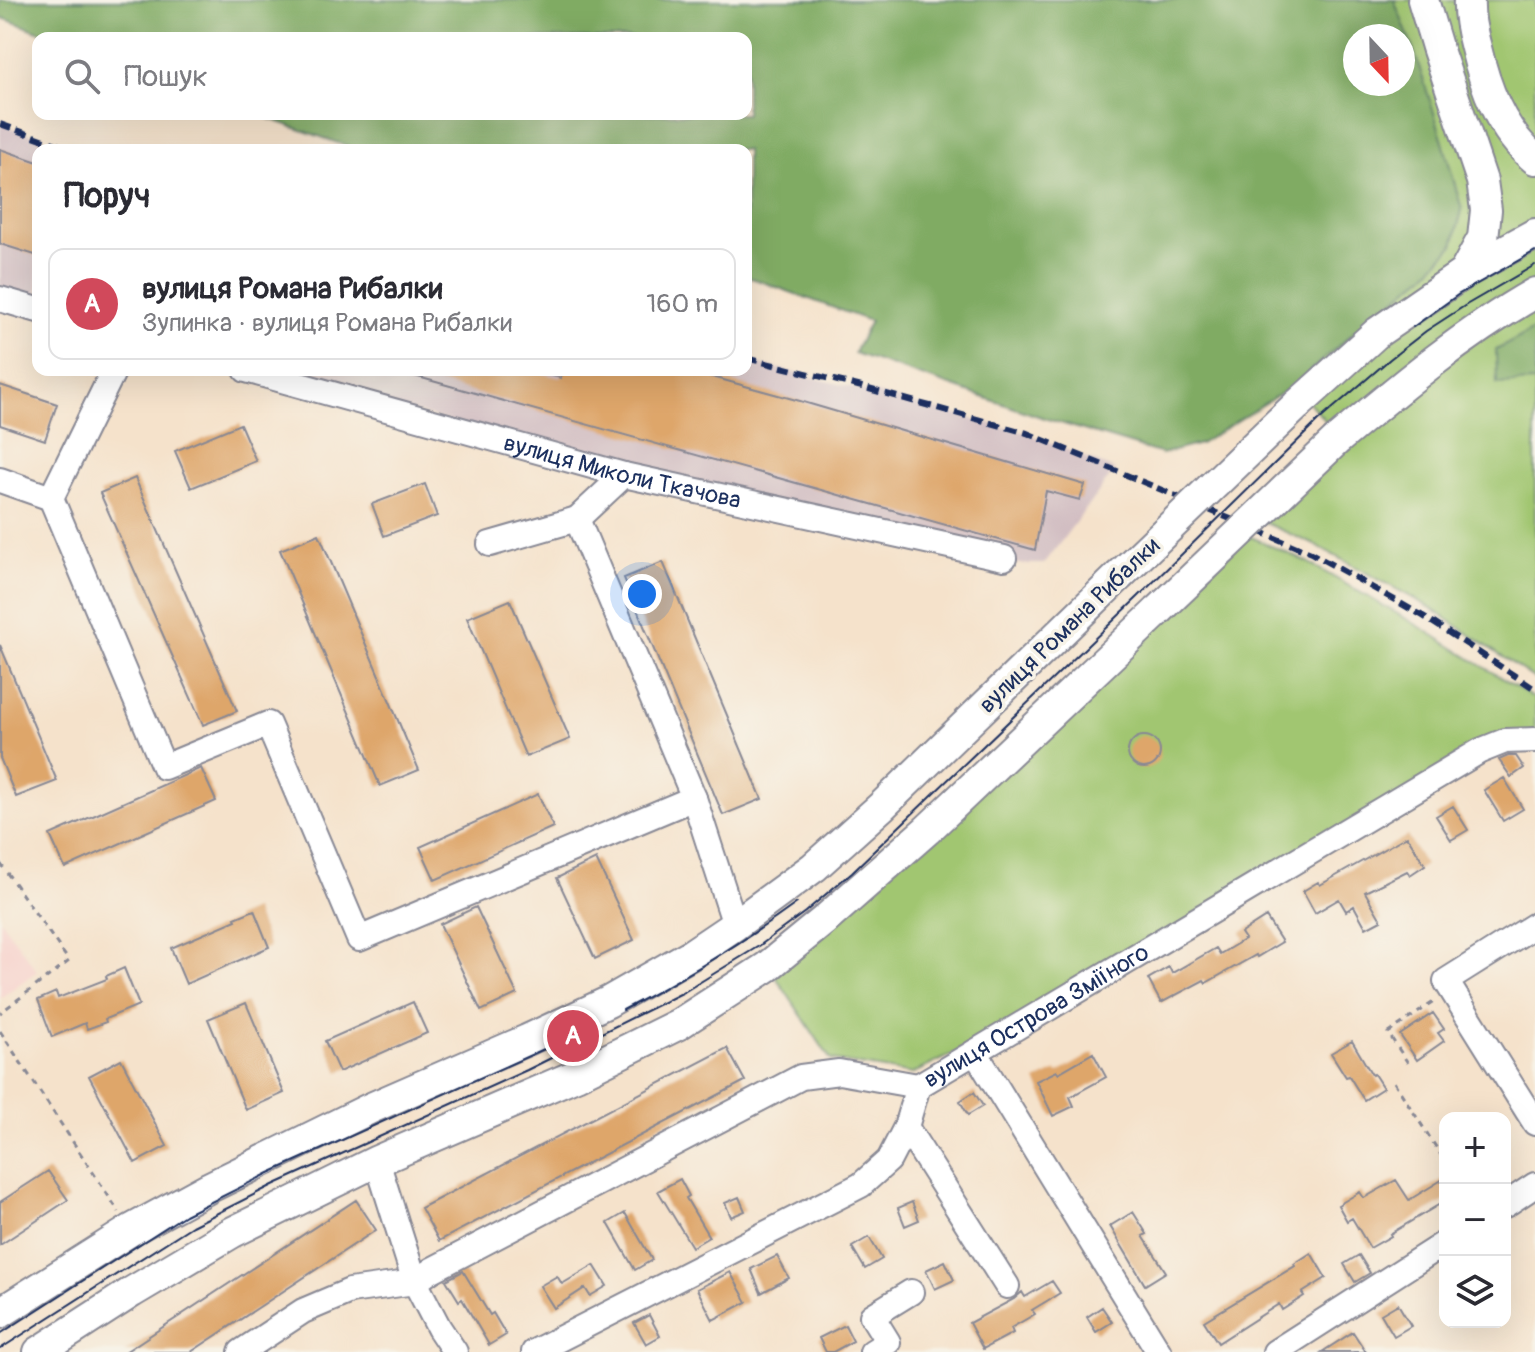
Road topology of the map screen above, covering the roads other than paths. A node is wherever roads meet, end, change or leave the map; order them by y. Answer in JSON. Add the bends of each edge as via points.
{"nodes":[{"id":1,"x":1423,"y":0,"type":"edge"},
{"id":2,"x":1469,"y":0,"type":"edge"},
{"id":3,"x":1535,"y":159,"type":"edge"},
{"id":4,"x":1535,"y":234,"type":"edge"},
{"id":5,"x":1464,"y":273,"type":"junction"},
{"id":6,"x":1535,"y":293,"type":"edge"},
{"id":7,"x":0,"y":299,"type":"edge"},
{"id":8,"x":32,"y":308,"type":"edge"},
{"id":9,"x":111,"y":376,"type":"edge"},
{"id":10,"x":268,"y":376,"type":"edge"},
{"id":11,"x":624,"y":475,"type":"junction"},
{"id":12,"x":0,"y":480,"type":"edge"},
{"id":13,"x":51,"y":498,"type":"junction"},
{"id":14,"x":577,"y":519,"type":"junction"},
{"id":15,"x":490,"y":544,"type":"dead end"},
{"id":16,"x":1004,"y":558,"type":"dead end"},
{"id":17,"x":1535,"y":740,"type":"edge"},
{"id":18,"x":694,"y":798,"type":"junction"},
{"id":19,"x":735,"y":925,"type":"junction"},
{"id":20,"x":1535,"y":925,"type":"edge"},
{"id":21,"x":975,"y":1052,"type":"junction"},
{"id":22,"x":918,"y":1086,"type":"junction"},
{"id":23,"x":1535,"y":1123,"type":"edge"},
{"id":24,"x":906,"y":1127,"type":"junction"},
{"id":25,"x":377,"y":1161,"type":"junction"},
{"id":26,"x":1535,"y":1185,"type":"edge"},
{"id":27,"x":1511,"y":1201,"type":"edge"},
{"id":28,"x":1439,"y":1247,"type":"edge"},
{"id":29,"x":415,"y":1282,"type":"junction"},
{"id":30,"x":1007,"y":1286,"type":"dead end"},
{"id":31,"x":911,"y":1292,"type":"dead end"},
{"id":32,"x":0,"y":1313,"type":"edge"},
{"id":33,"x":39,"y":1352,"type":"edge"},
{"id":34,"x":241,"y":1352,"type":"edge"},
{"id":35,"x":455,"y":1352,"type":"edge"},
{"id":36,"x":534,"y":1352,"type":"edge"},
{"id":37,"x":872,"y":1352,"type":"edge"},
{"id":38,"x":1159,"y":1352,"type":"edge"},
{"id":39,"x":1275,"y":1352,"type":"edge"}],
"edges":[{"from":1,"to":5,"type":"main road","via":[[1482,181],[1483,238]]},
{"from":2,"to":3,"type":"main road","via":[[1478,58],[1494,105]]},
{"from":4,"to":5,"type":"main road","name":"вулиця Романа Рибалки"},
{"from":5,"to":19,"type":"main road","name":"вулиця Романа Рибалки","bridge":true,"via":[[1378,332],[859,826]]},
{"from":6,"to":25,"type":"main road","name":"вулиця Романа Рибалки","bridge":true,"via":[[1425,367],[1337,440],[927,830],[767,967],[666,1031]]},
{"from":7,"to":8,"type":"street"},
{"from":9,"to":13,"type":"street"},
{"from":10,"to":11,"type":"street","name":"вулиця Миколи Ткачова"},
{"from":11,"to":14,"type":"street"},
{"from":11,"to":16,"type":"street","name":"вулиця Миколи Ткачова"},
{"from":12,"to":13,"type":"street"},
{"from":13,"to":18,"type":"street","via":[[164,767],[268,724],[359,939]]},
{"from":14,"to":15,"type":"street"},
{"from":14,"to":18,"type":"street"},
{"from":17,"to":21,"type":"street","name":"вулиця Острова Зміїного","via":[[1505,741],[1480,751]]},
{"from":18,"to":19,"type":"street"},
{"from":19,"to":32,"type":"main road","name":"вулиця Романа Рибалки","via":[[608,1002],[297,1143],[131,1230]]},
{"from":20,"to":23,"type":"street","via":[[1446,981]]},
{"from":21,"to":22,"type":"street","name":"вулиця Острова Зміїного"},
{"from":21,"to":38,"type":"street"},
{"from":22,"to":24,"type":"street","name":"вулиця Острова Зміїного"},
{"from":22,"to":29,"type":"street","via":[[839,1072],[801,1077]]},
{"from":24,"to":30,"type":"street"},
{"from":24,"to":36,"type":"street","name":"вулиця Острова Зміїного","via":[[889,1160],[861,1185]]},
{"from":25,"to":29,"type":"street"},
{"from":25,"to":33,"type":"main road","name":"вулиця Романа Рибалки","via":[[233,1232]]},
{"from":26,"to":27,"type":"street"},
{"from":28,"to":39,"type":"street"},
{"from":29,"to":34,"type":"street","via":[[350,1291],[303,1311]]},
{"from":29,"to":35,"type":"street"},
{"from":31,"to":37,"type":"street","via":[[872,1316],[888,1342]]}]}
